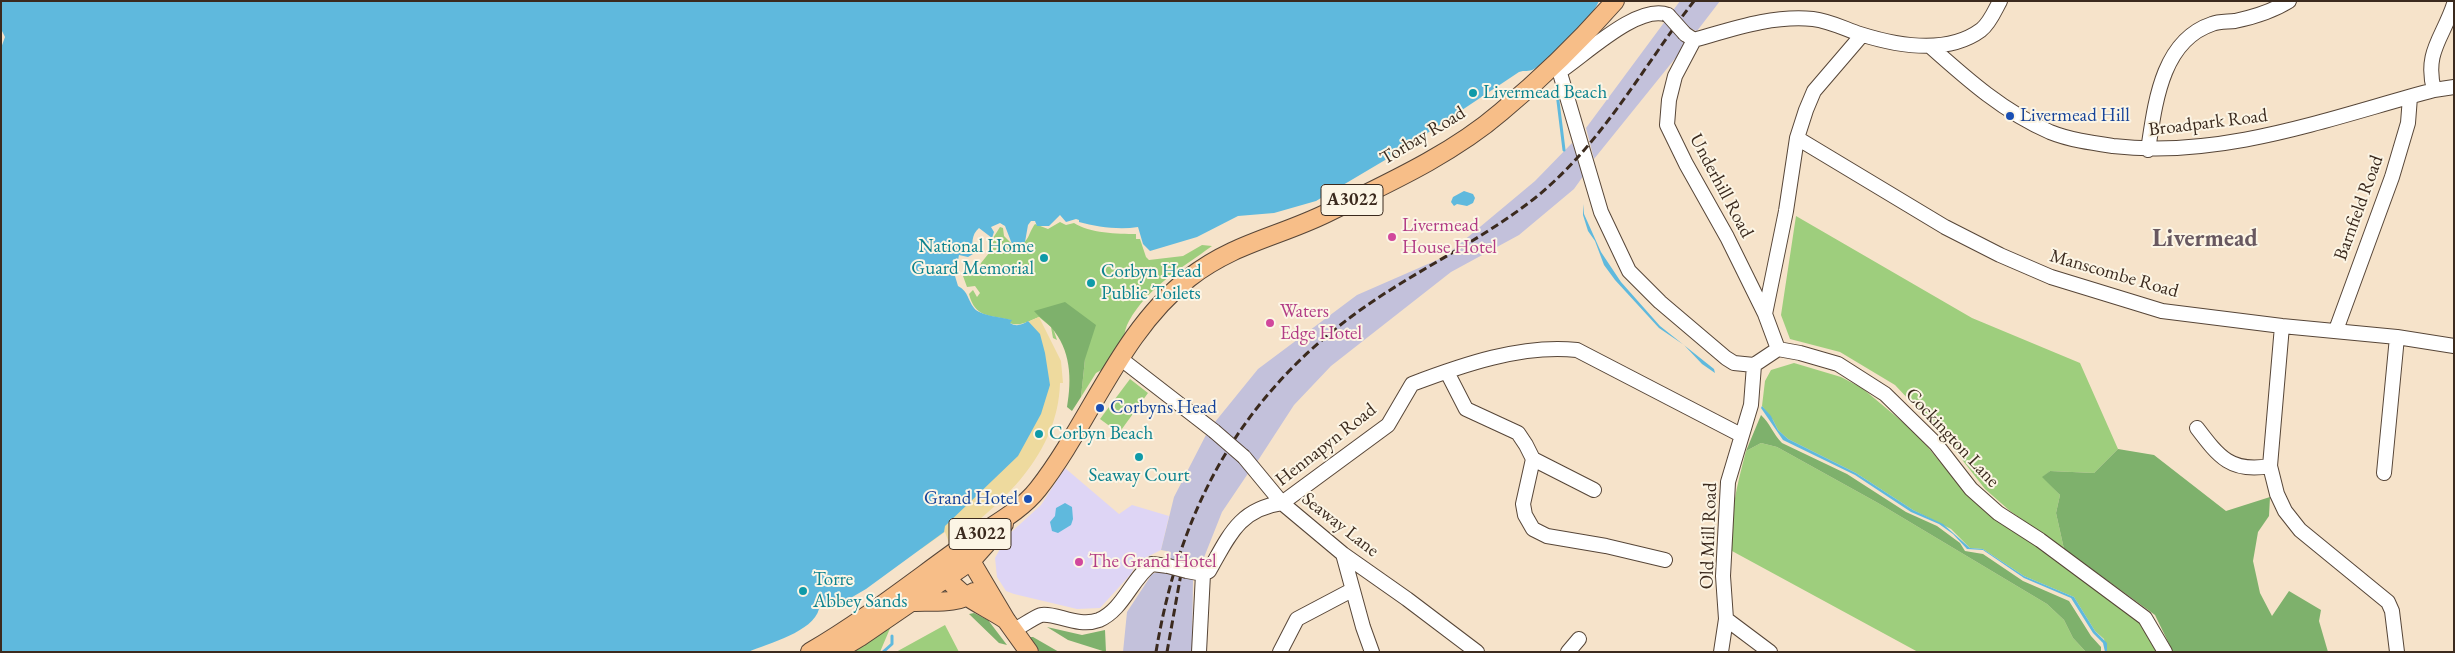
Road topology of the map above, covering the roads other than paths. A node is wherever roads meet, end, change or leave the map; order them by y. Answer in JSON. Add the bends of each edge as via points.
{"nodes":[{"id":1,"x":1615,"y":1,"type":"edge"},
{"id":2,"x":2000,"y":1,"type":"edge"},
{"id":3,"x":2289,"y":1,"type":"edge"},
{"id":4,"x":2454,"y":4,"type":"edge"},
{"id":5,"x":1862,"y":34,"type":"junction"},
{"id":6,"x":1690,"y":37,"type":"junction"},
{"id":7,"x":1931,"y":47,"type":"junction"},
{"id":8,"x":1558,"y":68,"type":"junction"},
{"id":9,"x":2454,"y":87,"type":"edge"},
{"id":10,"x":2434,"y":90,"type":"junction"},
{"id":11,"x":2410,"y":97,"type":"junction"},
{"id":12,"x":1797,"y":138,"type":"junction"},
{"id":13,"x":2148,"y":150,"type":"junction"},
{"id":14,"x":1765,"y":314,"type":"junction"},
{"id":15,"x":2282,"y":326,"type":"junction"},
{"id":16,"x":2336,"y":330,"type":"junction"},
{"id":17,"x":2397,"y":337,"type":"junction"},
{"id":18,"x":2454,"y":346,"type":"edge"},
{"id":19,"x":1778,"y":349,"type":"junction"},
{"id":20,"x":1121,"y":359,"type":"junction"},
{"id":21,"x":1754,"y":365,"type":"junction"},
{"id":22,"x":1448,"y":372,"type":"junction"},
{"id":23,"x":2197,"y":428,"type":"dead end"},
{"id":24,"x":1741,"y":435,"type":"junction"},
{"id":25,"x":1533,"y":459,"type":"junction"},
{"id":26,"x":2270,"y":466,"type":"junction"},
{"id":27,"x":2384,"y":473,"type":"dead end"},
{"id":28,"x":1594,"y":490,"type":"dead end"},
{"id":29,"x":1282,"y":503,"type":"junction"},
{"id":30,"x":1014,"y":512,"type":"junction"},
{"id":31,"x":1343,"y":554,"type":"junction"},
{"id":32,"x":1665,"y":560,"type":"dead end"},
{"id":33,"x":971,"y":561,"type":"junction"},
{"id":34,"x":941,"y":562,"type":"junction"},
{"id":35,"x":1203,"y":574,"type":"junction"},
{"id":36,"x":947,"y":579,"type":"junction"},
{"id":37,"x":984,"y":586,"type":"junction"},
{"id":38,"x":1352,"y":590,"type":"junction"},
{"id":39,"x":967,"y":598,"type":"junction"},
{"id":40,"x":912,"y":602,"type":"junction"},
{"id":41,"x":1726,"y":619,"type":"junction"},
{"id":42,"x":1013,"y":629,"type":"junction"},
{"id":43,"x":1579,"y":640,"type":"dead end"},
{"id":44,"x":810,"y":652,"type":"edge"},
{"id":45,"x":835,"y":652,"type":"edge"},
{"id":46,"x":1029,"y":652,"type":"edge"},
{"id":47,"x":1199,"y":652,"type":"edge"},
{"id":48,"x":1280,"y":652,"type":"edge"},
{"id":49,"x":1372,"y":652,"type":"edge"},
{"id":50,"x":1476,"y":652,"type":"edge"},
{"id":51,"x":1568,"y":652,"type":"edge"},
{"id":52,"x":1721,"y":652,"type":"edge"},
{"id":53,"x":1770,"y":652,"type":"edge"},
{"id":54,"x":2165,"y":652,"type":"edge"},
{"id":55,"x":2397,"y":652,"type":"edge"}],
"edges":[{"from":1,"to":8,"type":"main road","name":"Torbay Road","number":"A3022"},
{"from":2,"to":7,"type":"street","via":[[1982,29],[1960,41]]},
{"from":3,"to":13,"type":"street","via":[[2275,10],[2212,24],[2178,47],[2160,84]]},
{"from":4,"to":10,"type":"street","via":[[2433,52],[2429,72]]},
{"from":5,"to":6,"type":"street","via":[[1815,19],[1791,19],[1753,23]]},
{"from":5,"to":7,"type":"street","via":[[1908,46]]},
{"from":5,"to":12,"type":"street","via":[[1814,91]]},
{"from":6,"to":8,"type":"street","bridge":true,"via":[[1668,15],[1660,12],[1642,15]]},
{"from":6,"to":14,"type":"street","name":"Underhill Road","via":[[1668,100],[1667,125]]},
{"from":7,"to":13,"type":"street","name":"Broadpark Road","via":[[1982,92],[2051,133],[2088,143]]},
{"from":8,"to":20,"type":"main road","name":"Torbay Road","number":"A3022","via":[[1501,112],[1424,163],[1309,221],[1242,245],[1209,264],[1184,282],[1159,307]]},
{"from":8,"to":21,"type":"street","via":[[1601,212],[1629,271],[1726,358],[1734,363]]},
{"from":9,"to":10,"type":"street","name":"Broadpark Road"},
{"from":10,"to":11,"type":"street","name":"Broadpark Road"},
{"from":11,"to":13,"type":"street","name":"Broadpark Road","via":[[2262,138]]},
{"from":11,"to":16,"type":"street","name":"Barnfield Road","via":[[2408,123],[2392,177]]},
{"from":12,"to":14,"type":"street"},
{"from":12,"to":15,"type":"street","name":"Manscombe Road","via":[[1945,227],[2051,278],[2162,311]]},
{"from":14,"to":19,"type":"street","name":"Underhill Road"},
{"from":15,"to":16,"type":"street","name":"Manscombe Road"},
{"from":15,"to":26,"type":"street"},
{"from":16,"to":17,"type":"street","name":"Manscombe Road"},
{"from":17,"to":18,"type":"street","name":"Manscombe Road"},
{"from":17,"to":27,"type":"street"},
{"from":19,"to":21,"type":"street"},
{"from":19,"to":54,"type":"street","name":"Cockington Lane","via":[[1838,364],[1885,394],[1936,444],[1971,490],[1998,513],[2145,618]]},
{"from":20,"to":29,"type":"street","name":"Seaway Lane","bridge":true,"via":[[1244,457]]},
{"from":20,"to":30,"type":"main road","name":"Torbay Road","number":"A3022","via":[[1037,490]]},
{"from":21,"to":24,"type":"street","name":"Old Mill Road","via":[[1751,405]]},
{"from":22,"to":24,"type":"street","name":"Hennapyn Road","via":[[1498,357],[1549,348],[1577,350]]},
{"from":22,"to":25,"type":"street","via":[[1466,409],[1518,433]]},
{"from":22,"to":29,"type":"street","name":"Hennapyn Road","via":[[1412,384],[1388,424]]},
{"from":23,"to":26,"type":"street","via":[[2216,453],[2234,466]]},
{"from":24,"to":41,"type":"street","name":"Old Mill Road","via":[[1728,482],[1724,519],[1722,576]]},
{"from":25,"to":28,"type":"street","via":[[1569,484]]},
{"from":25,"to":32,"type":"street","via":[[1523,504],[1533,529],[1547,536]]},
{"from":26,"to":55,"type":"street","via":[[2277,494],[2300,530],[2388,602]]},
{"from":29,"to":31,"type":"street","name":"Seaway Lane"},
{"from":29,"to":35,"type":"street","name":"Hennapyn Road","via":[[1252,512],[1232,529],[1210,570]]},
{"from":30,"to":33,"type":"main road","name":"Torbay Road","number":"A3022"},
{"from":30,"to":34,"type":"main road","name":"Torbay Road","number":"A3022"},
{"from":31,"to":38,"type":"street"},
{"from":31,"to":50,"type":"street","name":"Seaway Lane","via":[[1407,598]]},
{"from":33,"to":34,"type":"main road","number":"A3022","via":[[955,565]]},
{"from":33,"to":36,"type":"main road","name":"Torbay Road","number":"A3022"},
{"from":33,"to":37,"type":"main road","number":"A3022"},
{"from":34,"to":36,"type":"main road","number":"A3022"},
{"from":34,"to":44,"type":"main road","name":"Torbay Road","number":"A3022"},
{"from":35,"to":42,"type":"street","bridge":true,"via":[[1152,564],[1100,619],[1088,622],[1042,615]]},
{"from":35,"to":47,"type":"street"},
{"from":36,"to":39,"type":"main road","number":"A3022"},
{"from":36,"to":40,"type":"main road","name":"Torbay Road","number":"A3022"},
{"from":37,"to":39,"type":"main road"},
{"from":37,"to":42,"type":"main road","number":"A3022"},
{"from":38,"to":48,"type":"street","via":[[1297,619]]},
{"from":38,"to":49,"type":"street"},
{"from":39,"to":40,"type":"main road"},
{"from":39,"to":42,"type":"main road","number":"A3022","via":[[981,603]]},
{"from":40,"to":45,"type":"main road","name":"Torbay Road","number":"A3022"},
{"from":41,"to":52,"type":"street","name":"Old Mill Road"},
{"from":41,"to":53,"type":"street"},
{"from":42,"to":46,"type":"main road","number":"A3022"},
{"from":43,"to":51,"type":"street"}]}
